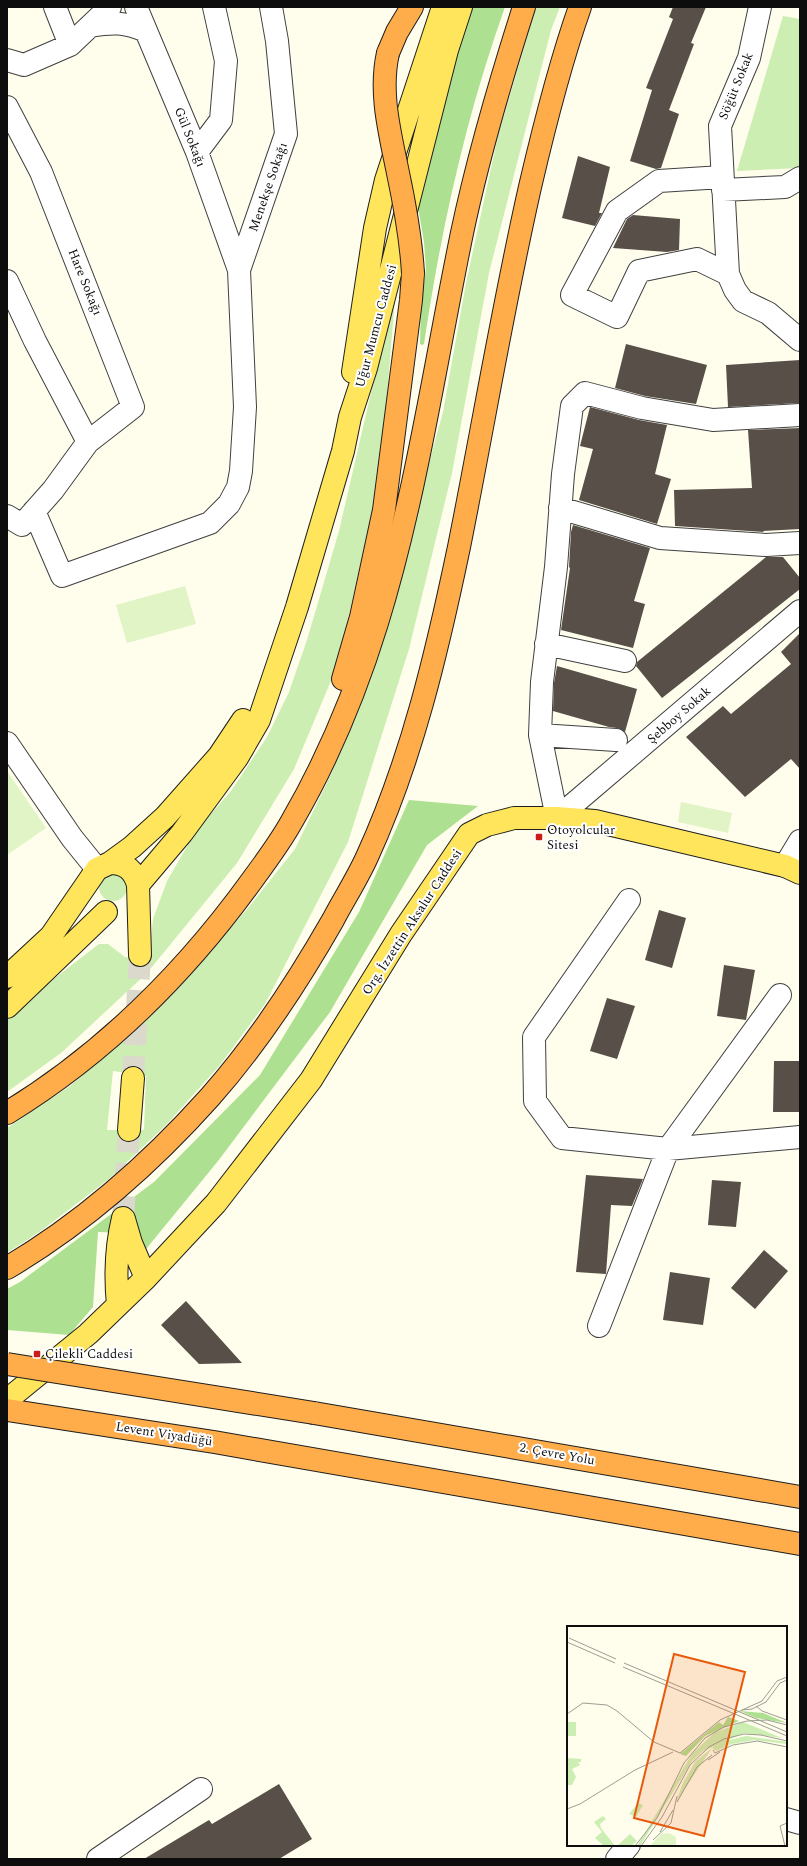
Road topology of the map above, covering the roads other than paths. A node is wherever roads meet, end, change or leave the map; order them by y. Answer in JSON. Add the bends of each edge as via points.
{"nodes":[{"id":1,"x":55,"y":7,"type":"edge"},
{"id":2,"x":110,"y":7,"type":"edge"},
{"id":3,"x":136,"y":7,"type":"edge"},
{"id":4,"x":214,"y":7,"type":"edge"},
{"id":5,"x":271,"y":7,"type":"edge"},
{"id":6,"x":412,"y":7,"type":"edge"},
{"id":7,"x":443,"y":7,"type":"edge"},
{"id":8,"x":461,"y":7,"type":"edge"},
{"id":9,"x":524,"y":7,"type":"edge"},
{"id":10,"x":580,"y":7,"type":"edge"},
{"id":11,"x":760,"y":7,"type":"edge"},
{"id":12,"x":90,"y":26,"type":"junction"},
{"id":13,"x":146,"y":32,"type":"junction"},
{"id":14,"x":70,"y":45,"type":"junction"},
{"id":15,"x":7,"y":60,"type":"edge"},
{"id":16,"x":7,"y":107,"type":"edge"},
{"id":17,"x":197,"y":152,"type":"junction"},
{"id":18,"x":800,"y":178,"type":"edge"},
{"id":19,"x":726,"y":186,"type":"junction"},
{"id":20,"x":239,"y":270,"type":"junction"},
{"id":21,"x":728,"y":274,"type":"junction"},
{"id":22,"x":7,"y":281,"type":"edge"},
{"id":23,"x":743,"y":301,"type":"junction"},
{"id":24,"x":798,"y":332,"type":"edge"},
{"id":25,"x":800,"y":415,"type":"edge"},
{"id":26,"x":350,"y":417,"type":"junction"},
{"id":27,"x":88,"y":442,"type":"junction"},
{"id":28,"x":560,"y":508,"type":"junction"},
{"id":29,"x":34,"y":511,"type":"junction"},
{"id":30,"x":7,"y":516,"type":"edge"},
{"id":31,"x":800,"y":543,"type":"edge"},
{"id":32,"x":800,"y":611,"type":"edge"},
{"id":33,"x":284,"y":644,"type":"junction"},
{"id":34,"x":546,"y":644,"type":"junction"},
{"id":35,"x":625,"y":662,"type":"dead end"},
{"id":36,"x":540,"y":735,"type":"junction"},
{"id":37,"x":616,"y":740,"type":"dead end"},
{"id":38,"x":7,"y":743,"type":"edge"},
{"id":39,"x":326,"y":755,"type":"junction"},
{"id":40,"x":557,"y":818,"type":"junction"},
{"id":41,"x":800,"y":841,"type":"edge"},
{"id":42,"x":792,"y":869,"type":"edge"},
{"id":43,"x":99,"y":871,"type":"junction"},
{"id":44,"x":138,"y":888,"type":"junction"},
{"id":45,"x":629,"y":900,"type":"dead end"},
{"id":46,"x":111,"y":912,"type":"junction"},
{"id":47,"x":7,"y":977,"type":"edge"},
{"id":48,"x":780,"y":995,"type":"dead end"},
{"id":49,"x":7,"y":1007,"type":"edge"},
{"id":50,"x":133,"y":1078,"type":"tunnel mouth"},
{"id":51,"x":7,"y":1113,"type":"edge"},
{"id":52,"x":130,"y":1130,"type":"tunnel mouth"},
{"id":53,"x":800,"y":1137,"type":"edge"},
{"id":54,"x":668,"y":1149,"type":"junction"},
{"id":55,"x":7,"y":1268,"type":"edge"},
{"id":56,"x":146,"y":1278,"type":"junction"},
{"id":57,"x":118,"y":1304,"type":"junction"},
{"id":58,"x":599,"y":1326,"type":"dead end"},
{"id":59,"x":7,"y":1364,"type":"edge"},
{"id":60,"x":7,"y":1400,"type":"edge"},
{"id":61,"x":7,"y":1410,"type":"edge"},
{"id":62,"x":800,"y":1497,"type":"edge"},
{"id":63,"x":800,"y":1544,"type":"edge"},
{"id":64,"x":201,"y":1789,"type":"dead end"},
{"id":65,"x":787,"y":1818,"type":"edge"},
{"id":66,"x":800,"y":1823,"type":"edge"},
{"id":67,"x":628,"y":1846,"type":"edge"},
{"id":68,"x":98,"y":1859,"type":"edge"},
{"id":69,"x":617,"y":1859,"type":"edge"}],
"edges":[{"from":1,"to":14,"type":"street"},
{"from":2,"to":12,"type":"street"},
{"from":3,"to":13,"type":"street","name":"Gül Sokağı"},
{"from":4,"to":17,"type":"street","via":[[226,61],[221,120]]},
{"from":5,"to":20,"type":"street","name":"Menekşe Sokağı","via":[[286,134]]},
{"from":6,"to":39,"type":"highway","bridge":true,"via":[[388,53],[384,80],[385,101],[404,201],[413,273],[411,300],[384,510],[361,617],[329,731]]},
{"from":7,"to":26,"type":"main road","via":[[388,172],[374,228],[353,364]]},
{"from":8,"to":26,"type":"main road","name":"Uğur Mumcu Caddesi","via":[[447,50],[366,368]]},
{"from":9,"to":39,"type":"highway","via":[[499,84],[477,170],[413,486],[396,557],[377,624]]},
{"from":10,"to":55,"type":"highway","via":[[543,134],[518,238],[443,622],[414,730],[366,858],[282,1005],[221,1084],[139,1169],[83,1216]]},
{"from":11,"to":19,"type":"street","name":"Söğüt Sokak","via":[[749,58],[720,126]]},
{"from":12,"to":13,"type":"street","via":[[105,23],[129,24]]},
{"from":12,"to":14,"type":"street"},
{"from":13,"to":17,"type":"street","name":"Gül Sokağı"},
{"from":14,"to":15,"type":"street","via":[[24,65]]},
{"from":16,"to":27,"type":"street","name":"Hare Sokağı","via":[[41,172],[133,407]]},
{"from":17,"to":20,"type":"street","name":"Gül Sokağı"},
{"from":18,"to":19,"type":"street","via":[[785,187]]},
{"from":19,"to":21,"type":"street"},
{"from":19,"to":21,"type":"street","via":[[659,181],[617,211],[572,295],[617,317],[639,272],[697,259]]},
{"from":19,"to":23,"type":"street"},
{"from":20,"to":29,"type":"street","via":[[245,407],[241,471],[238,487],[229,504],[210,523],[62,576]]},
{"from":21,"to":23,"type":"street"},
{"from":22,"to":27,"type":"street","via":[[35,342]]},
{"from":23,"to":24,"type":"street"},
{"from":25,"to":28,"type":"street","via":[[713,420],[642,408],[585,392],[572,406]]},
{"from":26,"to":33,"type":"main road","name":"Uğur Mumcu Caddesi","via":[[343,451]]},
{"from":27,"to":29,"type":"street","via":[[53,490]]},
{"from":28,"to":31,"type":"street","via":[[660,538],[766,545]]},
{"from":28,"to":34,"type":"street","via":[[556,567]]},
{"from":29,"to":30,"type":"street","via":[[22,525]]},
{"from":32,"to":40,"type":"street","name":"Şebboy Sokak"},
{"from":33,"to":43,"type":"main road","via":[[239,727],[219,756],[165,816],[132,847]]},
{"from":33,"to":44,"type":"main road","via":[[259,720],[237,758]]},
{"from":34,"to":35,"type":"street"},
{"from":34,"to":36,"type":"street"},
{"from":36,"to":37,"type":"street"},
{"from":36,"to":40,"type":"street"},
{"from":38,"to":43,"type":"street","via":[[72,838]]},
{"from":39,"to":51,"type":"highway","via":[[291,823],[271,853],[231,910],[185,966],[122,1028],[81,1062]]},
{"from":40,"to":42,"type":"main road","name":"Org. İzzettin Aksalur Caddesi","via":[[595,821]]},
{"from":40,"to":56,"type":"main road","name":"Org. İzzettin Aksalur Caddesi","via":[[514,818],[487,825],[469,834],[401,934],[311,1080],[216,1203]]},
{"from":41,"to":42,"type":"street"},
{"from":43,"to":44,"type":"main road","via":[[117,863],[125,866],[136,877]]},
{"from":43,"to":46,"type":"main road","via":[[90,897],[94,904]]},
{"from":43,"to":47,"type":"main road","via":[[51,936]]},
{"from":44,"to":46,"type":"main road","via":[[135,900],[130,906],[123,911]]},
{"from":44,"to":46,"type":"main road","via":[[140,949],[131,928]]},
{"from":45,"to":54,"type":"street","via":[[534,1037],[535,1101],[562,1138]]},
{"from":46,"to":49,"type":"main road"},
{"from":48,"to":54,"type":"street"},
{"from":50,"to":52,"type":"main road"},
{"from":53,"to":54,"type":"street"},
{"from":54,"to":58,"type":"street"},
{"from":56,"to":57,"type":"main road","name":"Org. İzzettin Aksalur Caddesi"},
{"from":56,"to":57,"type":"main road","via":[[123,1218],[118,1241]]},
{"from":57,"to":60,"type":"main road","name":"Org. İzzettin Aksalur Caddesi","via":[[88,1334]]},
{"from":59,"to":62,"type":"highway","name":"2. Çevre Yolu","bridge":true,"via":[[314,1413]]},
{"from":61,"to":63,"type":"highway","name":"Levent Viyadüğü","via":[[320,1460]]},
{"from":64,"to":68,"type":"street"},
{"from":65,"to":66,"type":"street"},
{"from":67,"to":69,"type":"street"}]}
